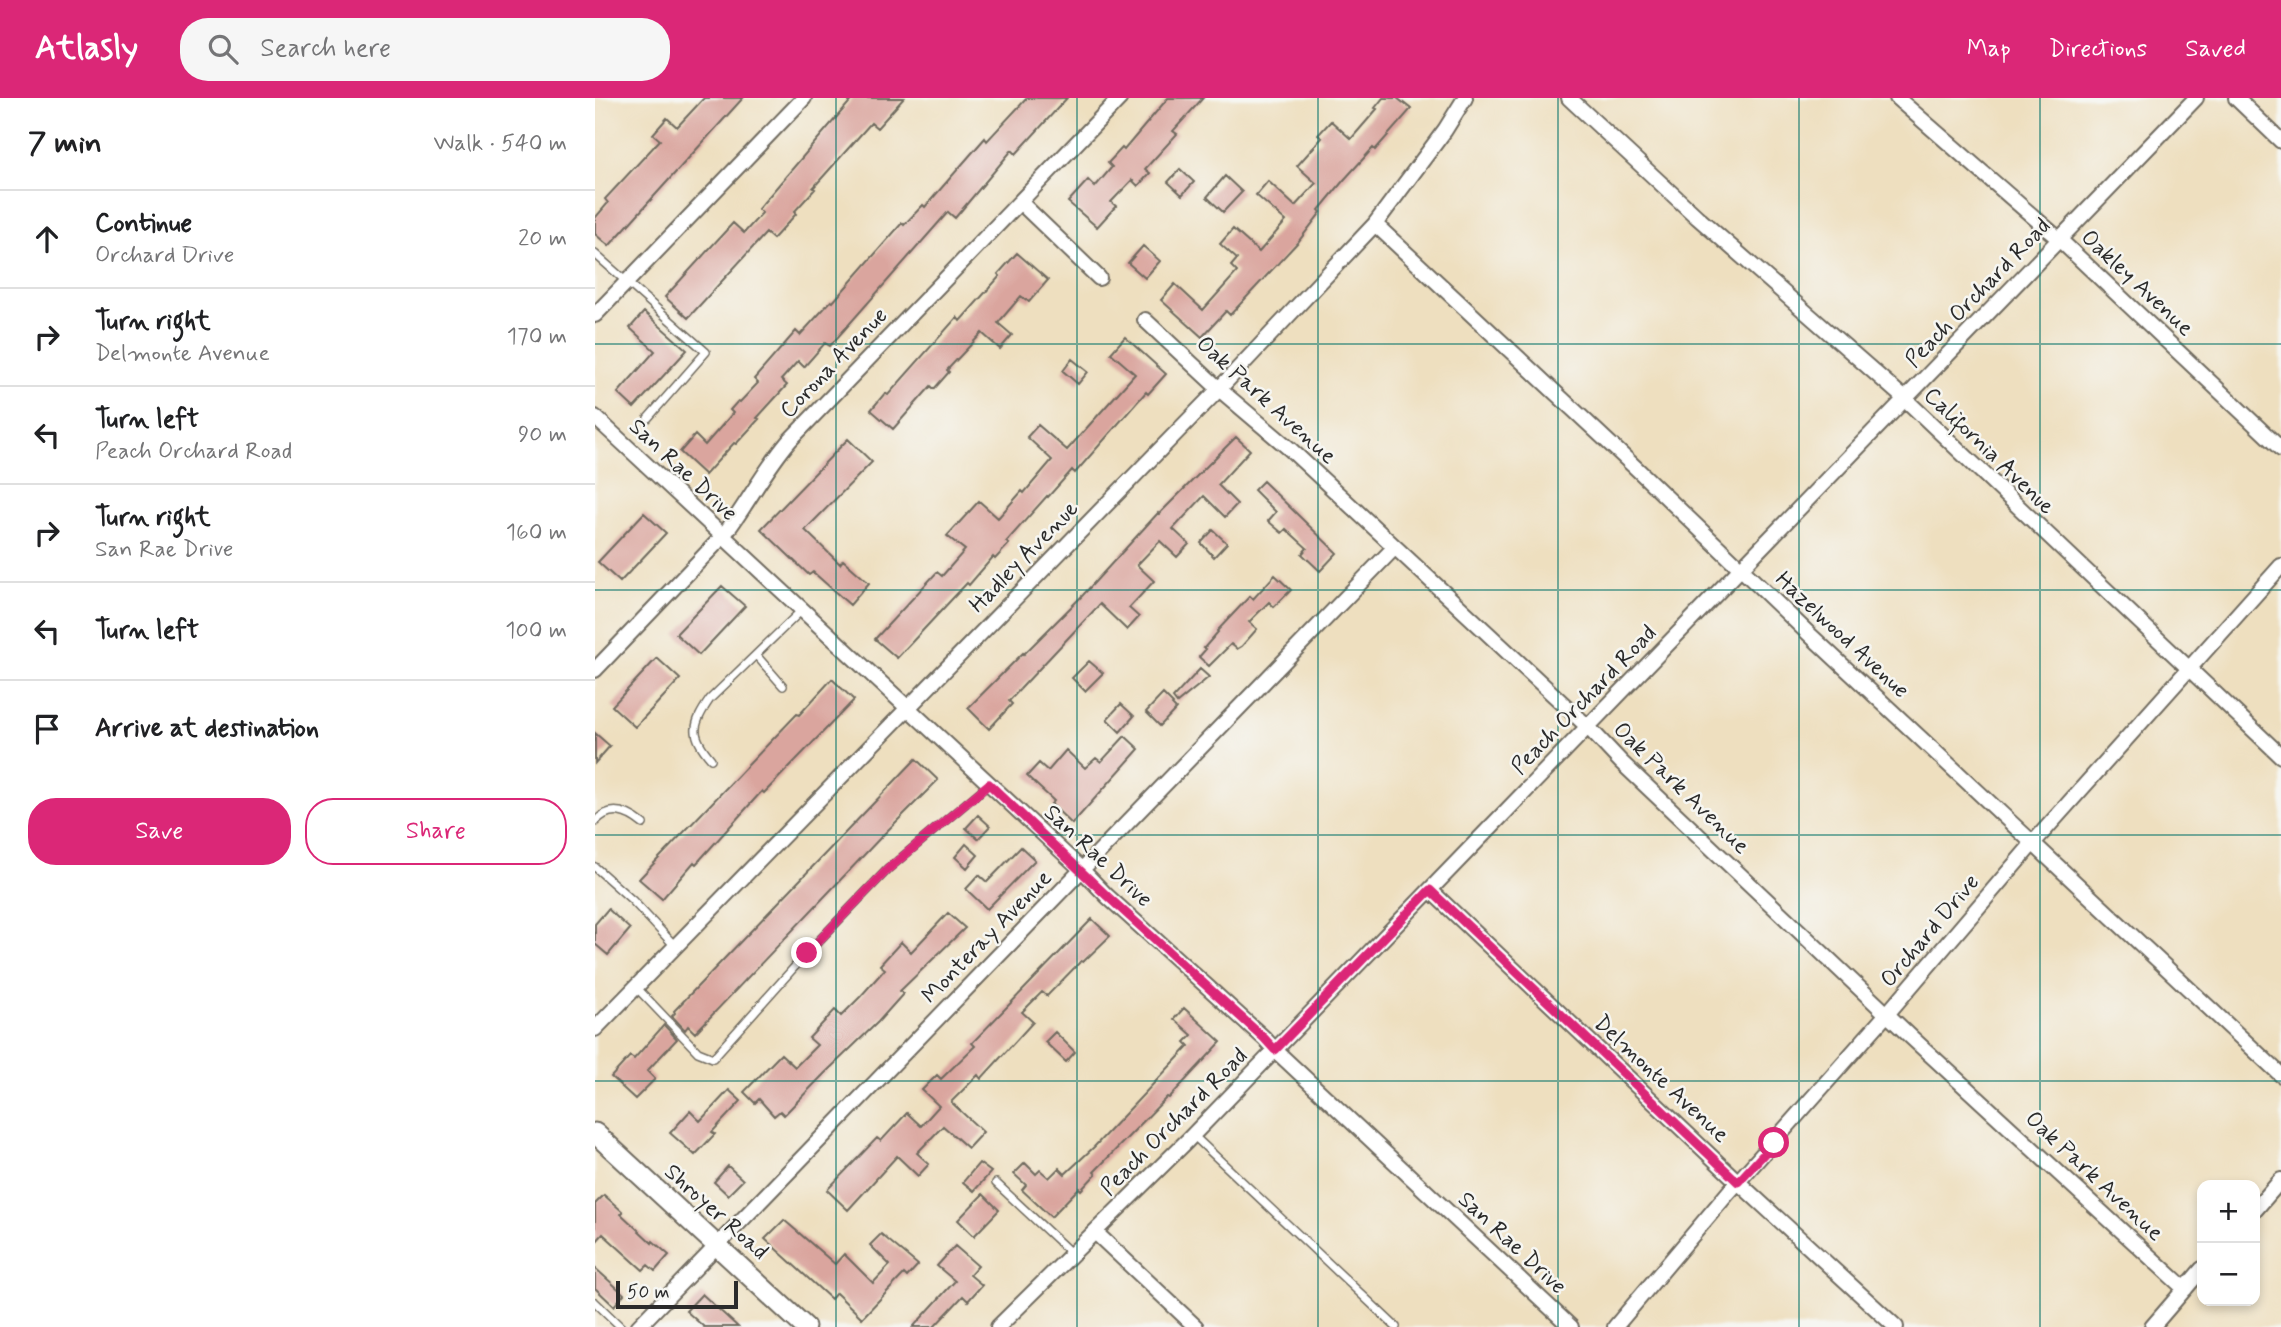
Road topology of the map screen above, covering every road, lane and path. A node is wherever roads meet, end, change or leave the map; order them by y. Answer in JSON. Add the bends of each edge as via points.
{"nodes":[{"id":1,"x":804,"y":98,"type":"edge"},
{"id":2,"x":1120,"y":98,"type":"edge"},
{"id":3,"x":1465,"y":98,"type":"edge"},
{"id":4,"x":1569,"y":98,"type":"edge"},
{"id":5,"x":1897,"y":98,"type":"edge"},
{"id":6,"x":2196,"y":98,"type":"edge"},
{"id":7,"x":2235,"y":98,"type":"edge"},
{"id":8,"x":2281,"y":141,"type":"edge"},
{"id":9,"x":1020,"y":202,"type":"junction"},
{"id":10,"x":1375,"y":225,"type":"junction"},
{"id":11,"x":2060,"y":240,"type":"junction"},
{"id":12,"x":595,"y":254,"type":"edge"},
{"id":13,"x":1099,"y":278,"type":"dead end"},
{"id":14,"x":627,"y":282,"type":"junction"},
{"id":15,"x":595,"y":315,"type":"edge"},
{"id":16,"x":1145,"y":320,"type":"dead end"},
{"id":17,"x":1219,"y":389,"type":"junction"},
{"id":18,"x":1905,"y":400,"type":"junction"},
{"id":19,"x":595,"y":417,"type":"edge"},
{"id":20,"x":648,"y":418,"type":"dead end"},
{"id":21,"x":2281,"y":449,"type":"edge"},
{"id":22,"x":723,"y":537,"type":"junction"},
{"id":23,"x":1395,"y":547,"type":"junction"},
{"id":24,"x":2281,"y":566,"type":"edge"},
{"id":25,"x":1740,"y":568,"type":"junction"},
{"id":26,"x":802,"y":610,"type":"junction"},
{"id":27,"x":756,"y":654,"type":"junction"},
{"id":28,"x":2187,"y":669,"type":"junction"},
{"id":29,"x":595,"y":670,"type":"edge"},
{"id":30,"x":783,"y":686,"type":"dead end"},
{"id":31,"x":908,"y":707,"type":"junction"},
{"id":32,"x":1588,"y":727,"type":"junction"},
{"id":33,"x":2281,"y":756,"type":"edge"},
{"id":34,"x":711,"y":759,"type":"dead end"},
{"id":35,"x":989,"y":784,"type":"junction"},
{"id":36,"x":595,"y":822,"type":"edge"},
{"id":37,"x":643,"y":824,"type":"dead end"},
{"id":38,"x":2033,"y":842,"type":"junction"},
{"id":39,"x":595,"y":867,"type":"edge"},
{"id":40,"x":1082,"y":870,"type":"junction"},
{"id":41,"x":1430,"y":890,"type":"junction"},
{"id":42,"x":675,"y":946,"type":"junction"},
{"id":43,"x":636,"y":987,"type":"junction"},
{"id":44,"x":1887,"y":1014,"type":"junction"},
{"id":45,"x":595,"y":1029,"type":"edge"},
{"id":46,"x":1275,"y":1050,"type":"junction"},
{"id":47,"x":2281,"y":1075,"type":"edge"},
{"id":48,"x":595,"y":1133,"type":"edge"},
{"id":49,"x":1193,"y":1135,"type":"junction"},
{"id":50,"x":2281,"y":1180,"type":"edge"},
{"id":51,"x":1738,"y":1182,"type":"junction"},
{"id":52,"x":996,"y":1183,"type":"dead end"},
{"id":53,"x":2260,"y":1204,"type":"edge"},
{"id":54,"x":1095,"y":1232,"type":"junction"},
{"id":55,"x":717,"y":1245,"type":"junction"},
{"id":56,"x":1073,"y":1254,"type":"junction"},
{"id":57,"x":2197,"y":1275,"type":"edge"},
{"id":58,"x":2185,"y":1289,"type":"junction"},
{"id":59,"x":595,"y":1302,"type":"edge"},
{"id":60,"x":621,"y":1327,"type":"edge"},
{"id":61,"x":638,"y":1327,"type":"edge"},
{"id":62,"x":806,"y":1327,"type":"edge"},
{"id":63,"x":998,"y":1327,"type":"edge"},
{"id":64,"x":1196,"y":1327,"type":"edge"},
{"id":65,"x":1396,"y":1327,"type":"edge"},
{"id":66,"x":1571,"y":1327,"type":"edge"},
{"id":67,"x":1615,"y":1327,"type":"edge"},
{"id":68,"x":1896,"y":1327,"type":"edge"},
{"id":69,"x":2152,"y":1327,"type":"edge"}],
"edges":[{"from":1,"to":14,"type":"street"},
{"from":2,"to":9,"type":"street","name":"Corona Avenue"},
{"from":3,"to":10,"type":"street","name":"Hadley Avenue"},
{"from":4,"to":18,"type":"street","name":"California Avenue"},
{"from":5,"to":11,"type":"street","name":"Oakley Avenue"},
{"from":6,"to":11,"type":"street","name":"Peach Orchard Road"},
{"from":7,"to":8,"type":"street"},
{"from":9,"to":13,"type":"street"},
{"from":9,"to":22,"type":"street","name":"Corona Avenue","via":[[790,440]]},
{"from":10,"to":17,"type":"street","name":"Hadley Avenue"},
{"from":10,"to":25,"type":"street","name":"Hazelwood Avenue"},
{"from":11,"to":18,"type":"street","name":"Peach Orchard Road"},
{"from":11,"to":21,"type":"street","name":"Oakley Avenue"},
{"from":12,"to":14,"type":"lane"},
{"from":14,"to":15,"type":"street"},
{"from":14,"to":20,"type":"lane","via":[[706,352]]},
{"from":16,"to":17,"type":"street","name":"Oak Park Avenue"},
{"from":17,"to":23,"type":"street","name":"Oak Park Avenue"},
{"from":17,"to":31,"type":"street","name":"Hadley Avenue"},
{"from":18,"to":25,"type":"street","name":"Peach Orchard Road"},
{"from":18,"to":28,"type":"street","name":"California Avenue"},
{"from":19,"to":22,"type":"street","name":"San Rae Drive"},
{"from":22,"to":26,"type":"street","name":"San Rae Drive"},
{"from":22,"to":29,"type":"street","name":"Corona Avenue"},
{"from":23,"to":32,"type":"street","name":"Oak Park Avenue"},
{"from":23,"to":40,"type":"street","name":"Monteray Avenue"},
{"from":24,"to":28,"type":"street","name":"Orchard Drive"},
{"from":25,"to":32,"type":"street","name":"Peach Orchard Road"},
{"from":25,"to":38,"type":"street","name":"Hazelwood Avenue"},
{"from":26,"to":27,"type":"lane"},
{"from":26,"to":31,"type":"street","name":"San Rae Drive"},
{"from":27,"to":30,"type":"lane"},
{"from":27,"to":34,"type":"lane","via":[[699,715],[696,737]]},
{"from":28,"to":33,"type":"street","name":"California Avenue"},
{"from":28,"to":38,"type":"street","name":"Orchard Drive"},
{"from":31,"to":35,"type":"street","name":"San Rae Drive"},
{"from":31,"to":42,"type":"street","name":"Hadley Avenue"},
{"from":32,"to":41,"type":"street","name":"Peach Orchard Road"},
{"from":32,"to":44,"type":"street","name":"Oak Park Avenue"},
{"from":35,"to":40,"type":"street","name":"San Rae Drive"},
{"from":35,"to":43,"type":"lane","via":[[888,869],[713,1058],[698,1052]]},
{"from":36,"to":37,"type":"lane","via":[[607,811],[619,811]]},
{"from":38,"to":44,"type":"street","name":"Orchard Drive"},
{"from":38,"to":47,"type":"street","name":"Hazelwood Avenue"},
{"from":39,"to":42,"type":"lane"},
{"from":40,"to":46,"type":"street","name":"San Rae Drive"},
{"from":40,"to":55,"type":"street","name":"Monteray Avenue"},
{"from":41,"to":46,"type":"street","name":"Peach Orchard Road"},
{"from":41,"to":51,"type":"street","name":"Delmonte Avenue"},
{"from":42,"to":43,"type":"street","name":"Hadley Avenue"},
{"from":43,"to":45,"type":"street","name":"Hadley Avenue"},
{"from":44,"to":51,"type":"street","name":"Orchard Drive"},
{"from":44,"to":58,"type":"street","name":"Oak Park Avenue"},
{"from":46,"to":49,"type":"street","name":"Peach Orchard Road"},
{"from":46,"to":66,"type":"street","name":"San Rae Drive"},
{"from":48,"to":55,"type":"main road","name":"Shroyer Road"},
{"from":49,"to":54,"type":"street","name":"Peach Orchard Road"},
{"from":49,"to":65,"type":"lane"},
{"from":50,"to":53,"type":"street"},
{"from":51,"to":67,"type":"street","name":"Orchard Drive"},
{"from":51,"to":68,"type":"street","name":"Delmonte Avenue"},
{"from":52,"to":56,"type":"lane"},
{"from":54,"to":56,"type":"street","name":"Peach Orchard Road"},
{"from":54,"to":64,"type":"street"},
{"from":55,"to":61,"type":"street","name":"Monteray Avenue"},
{"from":55,"to":62,"type":"main road","name":"Shroyer Road"},
{"from":56,"to":63,"type":"street","name":"Peach Orchard Road"},
{"from":57,"to":58,"type":"street"},
{"from":58,"to":69,"type":"street"},
{"from":59,"to":60,"type":"lane"}]}
